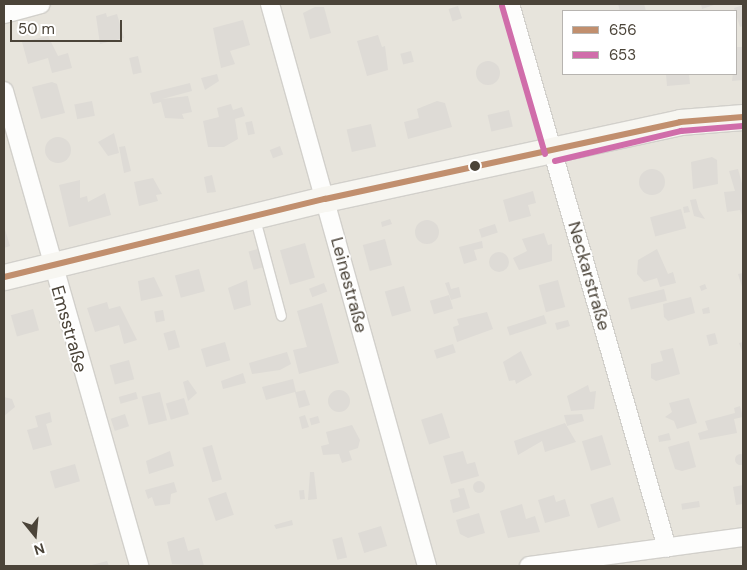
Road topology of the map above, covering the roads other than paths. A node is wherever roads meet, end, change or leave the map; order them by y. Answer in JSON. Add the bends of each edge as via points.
{"nodes":[{"id":1,"x":41,"y":4,"type":"edge"},
{"id":2,"x":270,"y":4,"type":"edge"},
{"id":3,"x":510,"y":4,"type":"edge"},
{"id":4,"x":4,"y":14,"type":"edge"},
{"id":5,"x":4,"y":91,"type":"edge"},
{"id":6,"x":743,"y":117,"type":"edge"},
{"id":7,"x":553,"y":152,"type":"junction"},
{"id":8,"x":325,"y":199,"type":"junction"},
{"id":9,"x":254,"y":216,"type":"junction"},
{"id":10,"x":50,"y":264,"type":"junction"},
{"id":11,"x":4,"y":277,"type":"edge"},
{"id":12,"x":281,"y":316,"type":"dead end"},
{"id":13,"x":743,"y":537,"type":"edge"},
{"id":14,"x":667,"y":548,"type":"junction"},
{"id":15,"x":139,"y":566,"type":"edge"},
{"id":16,"x":427,"y":566,"type":"edge"},
{"id":17,"x":529,"y":566,"type":"edge"}],
"edges":[{"from":1,"to":4,"type":"street"},
{"from":2,"to":8,"type":"street","name":"Leinestraße"},
{"from":3,"to":7,"type":"street","name":"Neckarstraße"},
{"from":5,"to":10,"type":"street","name":"Emsstraße"},
{"from":6,"to":7,"type":"street","via":[[680,122]]},
{"from":7,"to":8,"type":"street"},
{"from":7,"to":14,"type":"street","name":"Neckarstraße"},
{"from":8,"to":9,"type":"street"},
{"from":8,"to":16,"type":"street","name":"Leinestraße"},
{"from":9,"to":10,"type":"street"},
{"from":9,"to":12,"type":"lane"},
{"from":10,"to":11,"type":"street"},
{"from":10,"to":15,"type":"street","name":"Emsstraße"},
{"from":13,"to":14,"type":"street"},
{"from":14,"to":17,"type":"street"}]}
